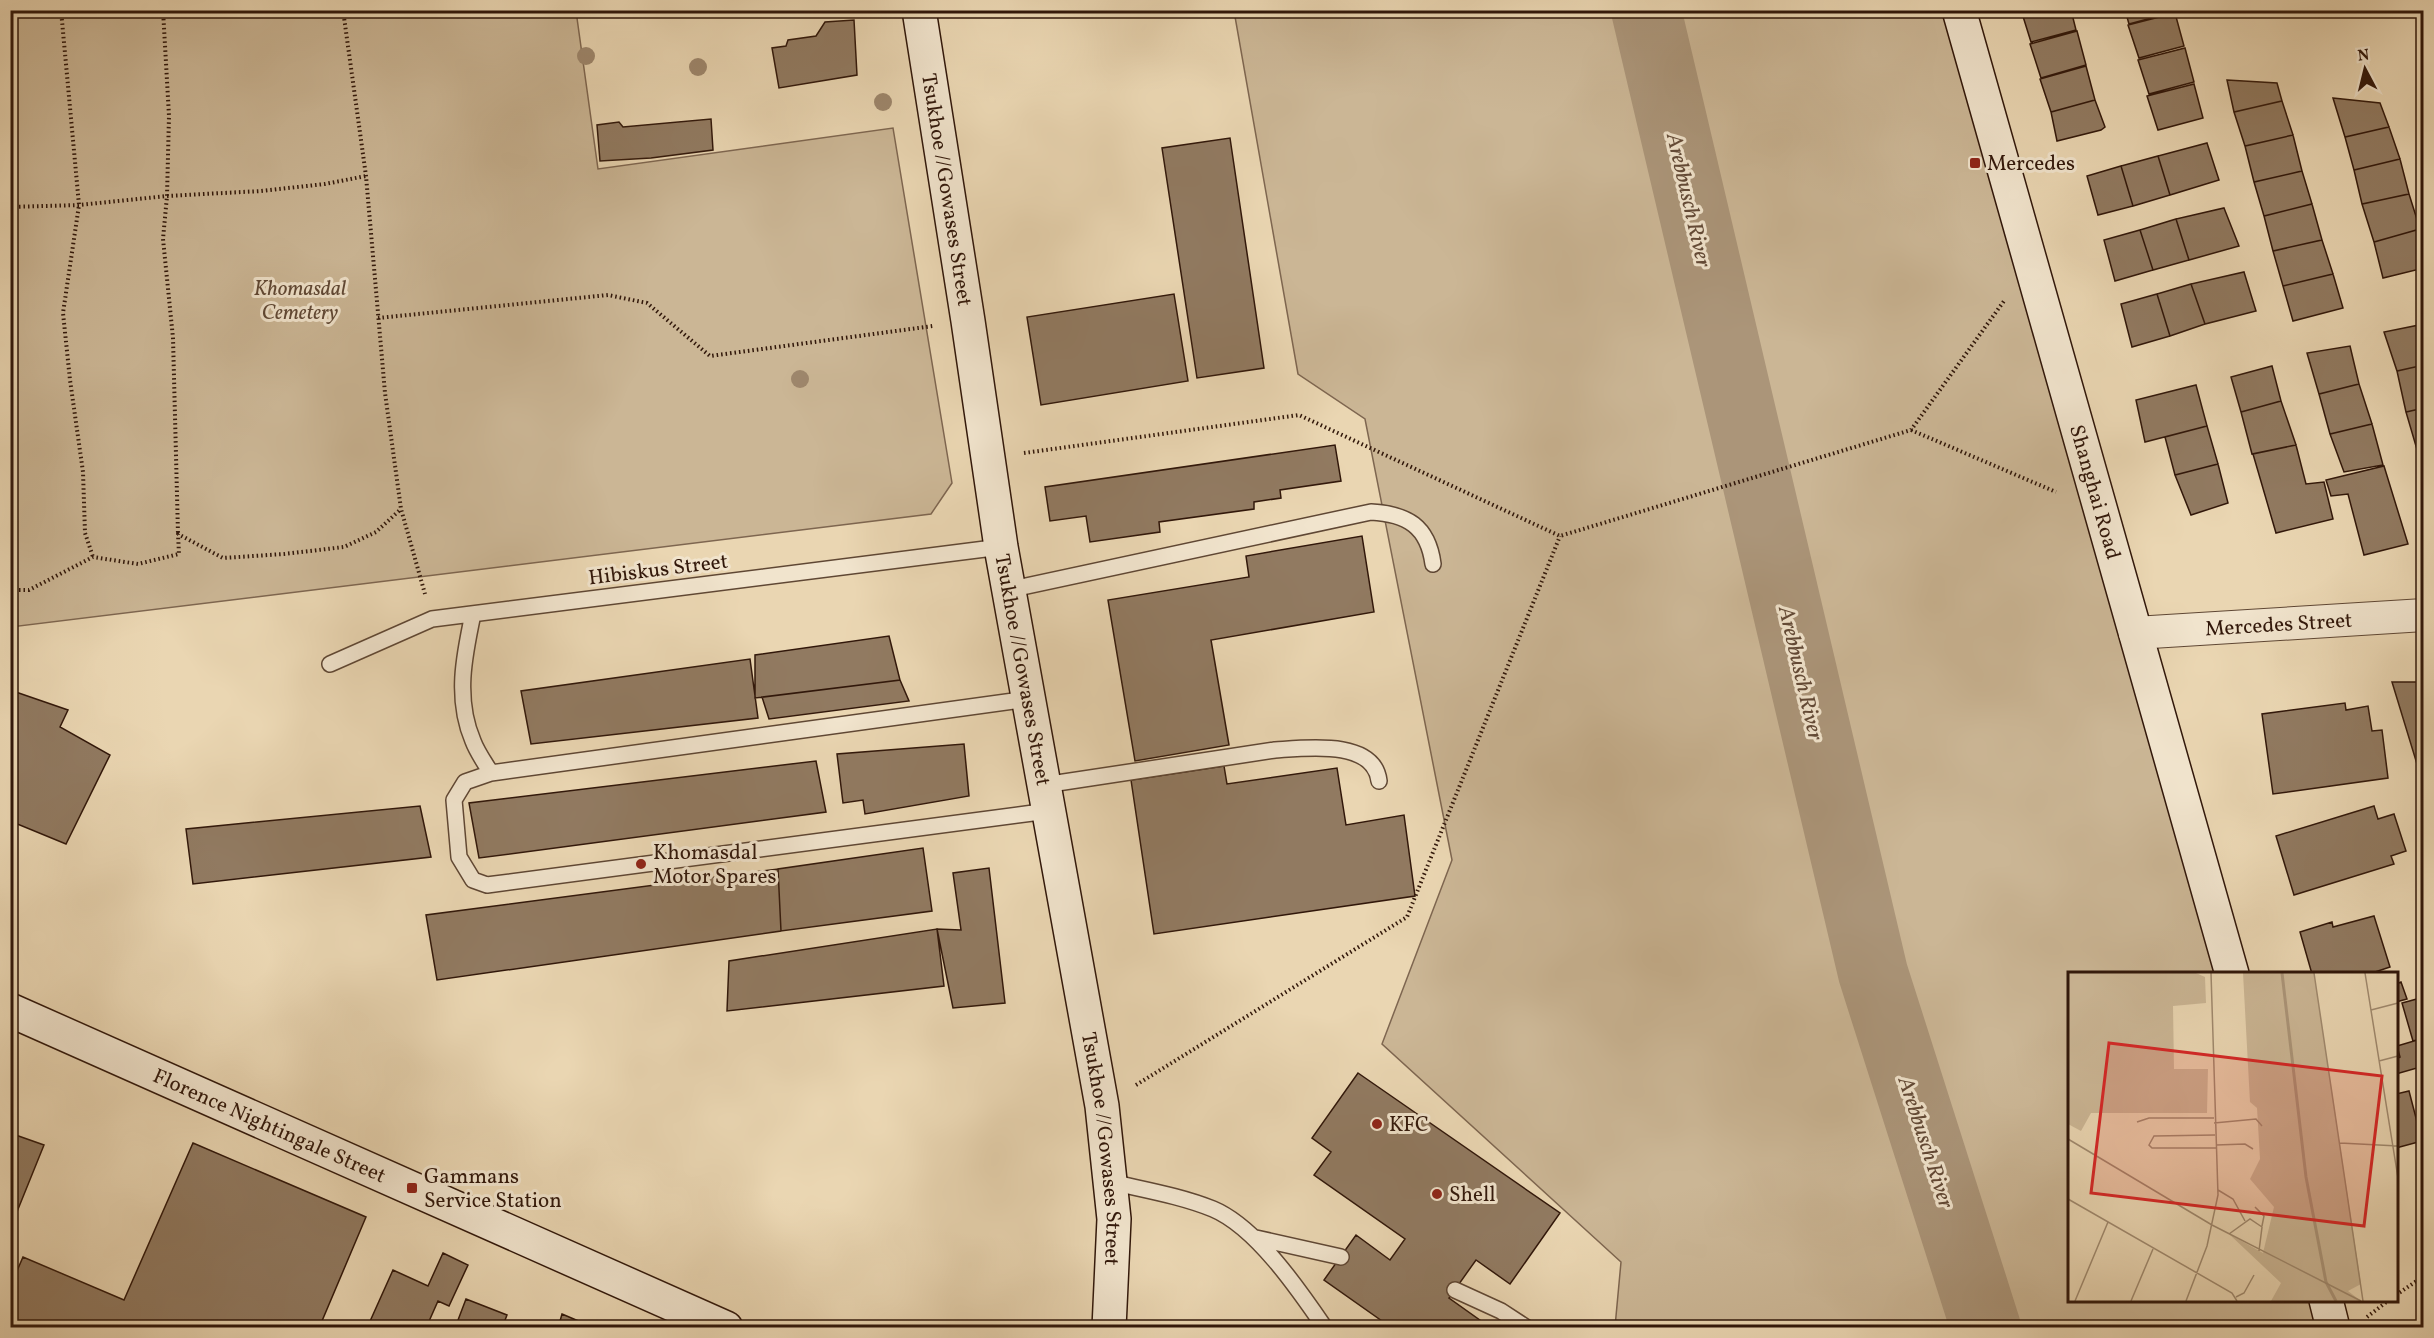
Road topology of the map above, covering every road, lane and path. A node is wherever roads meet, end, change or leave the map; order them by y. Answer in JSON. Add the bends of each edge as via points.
{"nodes":[{"id":1,"x":62,"y":10,"type":"edge"},
{"id":2,"x":164,"y":10,"type":"edge"},
{"id":3,"x":343,"y":10,"type":"edge"},
{"id":4,"x":919,"y":10,"type":"edge"},
{"id":5,"x":1959,"y":10,"type":"edge"},
{"id":6,"x":366,"y":176,"type":"junction"},
{"id":7,"x":167,"y":196,"type":"junction"},
{"id":8,"x":79,"y":204,"type":"junction"},
{"id":9,"x":10,"y":207,"type":"edge"},
{"id":10,"x":2031,"y":264,"type":"junction"},
{"id":11,"x":378,"y":318,"type":"junction"},
{"id":12,"x":968,"y":321,"type":"junction"},
{"id":13,"x":1911,"y":430,"type":"junction"},
{"id":14,"x":988,"y":458,"type":"junction"},
{"id":15,"x":401,"y":509,"type":"junction"},
{"id":16,"x":2101,"y":510,"type":"junction"},
{"id":17,"x":178,"y":534,"type":"junction"},
{"id":18,"x":1560,"y":536,"type":"junction"},
{"id":19,"x":1001,"y":547,"type":"junction"},
{"id":20,"x":93,"y":557,"type":"junction"},
{"id":21,"x":1433,"y":564,"type":"dead end"},
{"id":22,"x":10,"y":590,"type":"edge"},
{"id":23,"x":1008,"y":590,"type":"junction"},
{"id":24,"x":473,"y":614,"type":"junction"},
{"id":25,"x":2424,"y":615,"type":"edge"},
{"id":26,"x":432,"y":619,"type":"junction"},
{"id":27,"x":2135,"y":633,"type":"junction"},
{"id":28,"x":330,"y":664,"type":"dead end"},
{"id":29,"x":1028,"y":699,"type":"junction"},
{"id":30,"x":491,"y":773,"type":"junction"},
{"id":31,"x":1379,"y":781,"type":"dead end"},
{"id":32,"x":1046,"y":798,"type":"junction"},
{"id":33,"x":2231,"y":972,"type":"edge"},
{"id":34,"x":10,"y":1010,"type":"edge"},
{"id":35,"x":1102,"y":1106,"type":"junction"},
{"id":36,"x":1111,"y":1182,"type":"junction"},
{"id":37,"x":1256,"y":1238,"type":"junction"},
{"id":38,"x":1341,"y":1257,"type":"dead end"},
{"id":39,"x":2424,"y":1276,"type":"edge"},
{"id":40,"x":1455,"y":1290,"type":"dead end"},
{"id":41,"x":2398,"y":1294,"type":"edge"},
{"id":42,"x":2326,"y":1302,"type":"edge"},
{"id":43,"x":726,"y":1328,"type":"edge"},
{"id":44,"x":1109,"y":1328,"type":"edge"},
{"id":45,"x":1325,"y":1328,"type":"edge"},
{"id":46,"x":1527,"y":1328,"type":"edge"},
{"id":47,"x":2333,"y":1328,"type":"edge"}],
"edges":[{"from":1,"to":8,"type":"path"},
{"from":2,"to":7,"type":"path","via":[[169,116]]},
{"from":3,"to":6,"type":"path"},
{"from":4,"to":12,"type":"street","name":"Tsukhoe //Gowases Street"},
{"from":5,"to":10,"type":"street","name":"Shanghai Road"},
{"from":6,"to":7,"type":"path","via":[[271,190]]},
{"from":6,"to":11,"type":"path"},
{"from":7,"to":8,"type":"path"},
{"from":7,"to":17,"type":"path","via":[[163,239],[173,338]]},
{"from":8,"to":9,"type":"path"},
{"from":8,"to":20,"type":"path","via":[[63,313],[83,472],[85,533]]},
{"from":10,"to":13,"type":"path"},
{"from":10,"to":16,"type":"street","name":"Shanghai Road"},
{"from":11,"to":12,"type":"path","via":[[608,295],[647,303],[710,356]]},
{"from":11,"to":15,"type":"path"},
{"from":12,"to":14,"type":"street","name":"Tsukhoe //Gowases Street"},
{"from":13,"to":16,"type":"path"},
{"from":13,"to":18,"type":"path"},
{"from":14,"to":18,"type":"path","via":[[1299,415]]},
{"from":14,"to":19,"type":"street","name":"Tsukhoe //Gowases Street"},
{"from":15,"to":17,"type":"path","via":[[376,532],[344,547],[284,554],[224,558]]},
{"from":15,"to":26,"type":"path"},
{"from":16,"to":27,"type":"street","name":"Shanghai Road"},
{"from":17,"to":20,"type":"path","via":[[179,554],[138,564]]},
{"from":18,"to":35,"type":"path","via":[[1407,917]]},
{"from":19,"to":23,"type":"street","name":"Tsukhoe //Gowases Street"},
{"from":19,"to":24,"type":"lane","name":"Hibiskus Street"},
{"from":20,"to":22,"type":"path","via":[[29,590]]},
{"from":21,"to":23,"type":"lane","via":[[1431,549],[1406,518],[1371,512]]},
{"from":23,"to":29,"type":"street","name":"Tsukhoe //Gowases Street"},
{"from":24,"to":26,"type":"lane","name":"Hibiskus Street"},
{"from":24,"to":30,"type":"lane","via":[[461,697],[472,740]]},
{"from":25,"to":27,"type":"street","name":"Mercedes Street"},
{"from":26,"to":28,"type":"lane","name":"Hibiskus Street"},
{"from":27,"to":33,"type":"street","name":"Shanghai Road"},
{"from":29,"to":30,"type":"lane"},
{"from":29,"to":32,"type":"street","name":"Tsukhoe //Gowases Street"},
{"from":30,"to":32,"type":"lane","via":[[465,782],[454,801],[459,857],[473,880],[487,885]]},
{"from":31,"to":32,"type":"lane","via":[[1378,772],[1367,758],[1347,749],[1300,748],[1265,751]]},
{"from":32,"to":35,"type":"street","name":"Tsukhoe //Gowases Street"},
{"from":34,"to":43,"type":"street","name":"Florence Nightingale Street"},
{"from":35,"to":36,"type":"street","name":"Tsukhoe //Gowases Street"},
{"from":36,"to":37,"type":"lane","via":[[1215,1209]]},
{"from":36,"to":44,"type":"street","name":"Tsukhoe //Gowases Street","via":[[1114,1251]]},
{"from":37,"to":38,"type":"lane"},
{"from":37,"to":45,"type":"lane"},
{"from":39,"to":41,"type":"path"},
{"from":40,"to":46,"type":"lane"},
{"from":42,"to":47,"type":"street"}]}
